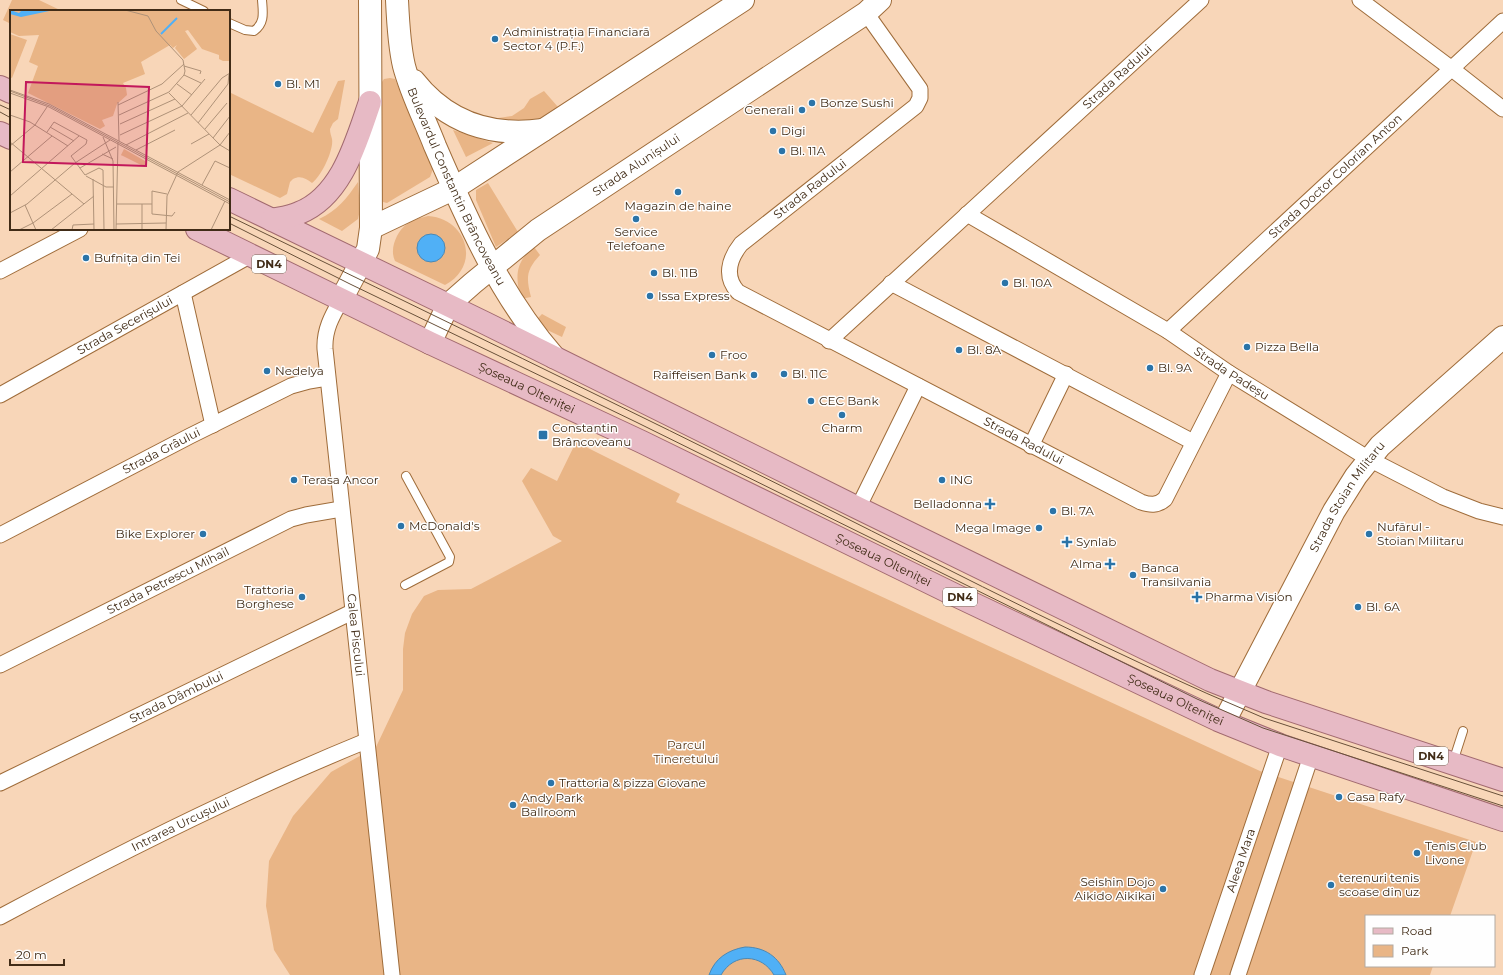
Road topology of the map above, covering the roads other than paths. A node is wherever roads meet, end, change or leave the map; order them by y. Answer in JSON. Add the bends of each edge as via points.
{"nodes":[{"id":1,"x":181,"y":0,"type":"edge"},
{"id":2,"x":262,"y":0,"type":"edge"},
{"id":3,"x":370,"y":0,"type":"edge"},
{"id":4,"x":397,"y":0,"type":"edge"},
{"id":5,"x":743,"y":0,"type":"edge"},
{"id":6,"x":1201,"y":0,"type":"edge"},
{"id":7,"x":1360,"y":0,"type":"edge"},
{"id":8,"x":867,"y":4,"type":"edge"},
{"id":9,"x":195,"y":9,"type":"edge"},
{"id":10,"x":1503,"y":21,"type":"edge"},
{"id":11,"x":230,"y":23,"type":"edge"},
{"id":12,"x":404,"y":67,"type":"junction"},
{"id":13,"x":1452,"y":69,"type":"junction"},
{"id":14,"x":0,"y":87,"type":"edge"},
{"id":15,"x":10,"y":92,"type":"edge"},
{"id":16,"x":370,"y":102,"type":"junction"},
{"id":17,"x":1503,"y":109,"type":"edge"},
{"id":18,"x":544,"y":130,"type":"junction"},
{"id":19,"x":453,"y":188,"type":"junction"},
{"id":20,"x":230,"y":199,"type":"edge"},
{"id":21,"x":967,"y":214,"type":"junction"},
{"id":22,"x":272,"y":220,"type":"junction"},
{"id":23,"x":371,"y":228,"type":"junction"},
{"id":24,"x":78,"y":230,"type":"edge"},
{"id":25,"x":199,"y":230,"type":"edge"},
{"id":26,"x":250,"y":255,"type":"junction"},
{"id":27,"x":361,"y":264,"type":"junction"},
{"id":28,"x":492,"y":267,"type":"junction"},
{"id":29,"x":0,"y":271,"type":"edge"},
{"id":30,"x":891,"y":283,"type":"junction"},
{"id":31,"x":183,"y":293,"type":"junction"},
{"id":32,"x":341,"y":300,"type":"junction"},
{"id":33,"x":448,"y":305,"type":"junction"},
{"id":34,"x":1168,"y":331,"type":"junction"},
{"id":35,"x":1503,"y":337,"type":"edge"},
{"id":36,"x":829,"y":340,"type":"junction"},
{"id":37,"x":430,"y":343,"type":"junction"},
{"id":38,"x":554,"y":357,"type":"junction"},
{"id":39,"x":1230,"y":373,"type":"junction"},
{"id":40,"x":1066,"y":374,"type":"junction"},
{"id":41,"x":327,"y":378,"type":"junction"},
{"id":42,"x":918,"y":386,"type":"junction"},
{"id":43,"x":0,"y":395,"type":"edge"},
{"id":44,"x":213,"y":424,"type":"junction"},
{"id":45,"x":1193,"y":442,"type":"junction"},
{"id":46,"x":1031,"y":446,"type":"junction"},
{"id":47,"x":1369,"y":459,"type":"junction"},
{"id":48,"x":406,"y":476,"type":"dead end"},
{"id":49,"x":858,"y":508,"type":"junction"},
{"id":50,"x":341,"y":509,"type":"junction"},
{"id":51,"x":1503,"y":517,"type":"edge"},
{"id":52,"x":0,"y":536,"type":"edge"},
{"id":53,"x":405,"y":585,"type":"dead end"},
{"id":54,"x":352,"y":612,"type":"junction"},
{"id":55,"x":0,"y":665,"type":"edge"},
{"id":56,"x":1239,"y":693,"type":"junction"},
{"id":57,"x":1224,"y":722,"type":"junction"},
{"id":58,"x":1464,"y":731,"type":"dead end"},
{"id":59,"x":366,"y":741,"type":"junction"},
{"id":60,"x":1280,"y":745,"type":"junction"},
{"id":61,"x":1311,"y":756,"type":"junction"},
{"id":62,"x":1453,"y":763,"type":"junction"},
{"id":63,"x":1503,"y":780,"type":"edge"},
{"id":64,"x":0,"y":783,"type":"edge"},
{"id":65,"x":1503,"y":820,"type":"edge"},
{"id":66,"x":0,"y":917,"type":"edge"},
{"id":67,"x":392,"y":975,"type":"edge"},
{"id":68,"x":1202,"y":975,"type":"edge"},
{"id":69,"x":1238,"y":975,"type":"edge"}],
"edges":[{"from":1,"to":9,"type":"lane"},
{"from":2,"to":11,"type":"lane","via":[[260,27],[254,31]]},
{"from":3,"to":16,"type":"street"},
{"from":4,"to":12,"type":"street","name":"Bulevardul Constantin Brâncoveanu"},
{"from":5,"to":18,"type":"street"},
{"from":6,"to":21,"type":"street","name":"Strada Radului"},
{"from":7,"to":13,"type":"street"},
{"from":8,"to":28,"type":"street","name":"Strada Alunișului","via":[[538,230]]},
{"from":8,"to":36,"type":"street","name":"Strada Radului","via":[[920,89],[920,98],[916,106],[740,244],[730,266],[730,281],[738,292]]},
{"from":10,"to":13,"type":"street","name":"Strada Doctor Colorian Anton"},
{"from":12,"to":18,"type":"street","via":[[429,98],[445,111],[469,123],[501,132],[525,133]]},
{"from":12,"to":19,"type":"street","name":"Bulevardul Constantin Brâncoveanu"},
{"from":13,"to":17,"type":"street"},
{"from":13,"to":34,"type":"street","name":"Strada Doctor Colorian Anton"},
{"from":14,"to":15,"type":"main road"},
{"from":16,"to":22,"type":"main road","via":[[349,159],[325,195],[300,213]]},
{"from":16,"to":23,"type":"street"},
{"from":18,"to":19,"type":"street"},
{"from":19,"to":23,"type":"street"},
{"from":19,"to":28,"type":"street","name":"Bulevardul Constantin Brâncoveanu"},
{"from":20,"to":22,"type":"main road","number":"DN4"},
{"from":21,"to":30,"type":"street","name":"Strada Radului"},
{"from":21,"to":34,"type":"street","name":"Strada Padeșu"},
{"from":22,"to":27,"type":"main road","number":"DN4"},
{"from":23,"to":27,"type":"street","via":[[368,249]]},
{"from":24,"to":29,"type":"street"},
{"from":25,"to":26,"type":"main road","name":"Șoseaua Olteniței","number":"DN4"},
{"from":26,"to":31,"type":"street","name":"Strada Secerișului"},
{"from":26,"to":32,"type":"main road","name":"Șoseaua Olteniței","number":"DN4"},
{"from":27,"to":32,"type":"street"},
{"from":27,"to":33,"type":"main road","number":"DN4"},
{"from":28,"to":33,"type":"street","name":"Strada Alunișului"},
{"from":28,"to":38,"type":"street","name":"Bulevardul Constantin Brâncoveanu","via":[[520,314]]},
{"from":30,"to":36,"type":"street","name":"Strada Radului"},
{"from":30,"to":40,"type":"street"},
{"from":31,"to":43,"type":"street","name":"Strada Secerișului"},
{"from":31,"to":44,"type":"street"},
{"from":32,"to":37,"type":"main road","name":"Șoseaua Olteniței","number":"DN4"},
{"from":32,"to":41,"type":"street","name":"Calea Piscului","via":[[329,321],[324,340]]},
{"from":33,"to":37,"type":"street","name":"Strada Alunișului"},
{"from":33,"to":38,"type":"main road","number":"DN4"},
{"from":34,"to":39,"type":"street","name":"Strada Padeșu"},
{"from":35,"to":47,"type":"street","name":"Strada Stoian Militaru","via":[[1380,446]]},
{"from":36,"to":42,"type":"street","name":"Strada Radului"},
{"from":37,"to":57,"type":"main road","name":"Șoseaua Olteniței","number":"DN4"},
{"from":38,"to":49,"type":"main road","number":"DN4"},
{"from":39,"to":45,"type":"street"},
{"from":39,"to":47,"type":"street","name":"Strada Padeșu"},
{"from":40,"to":45,"type":"street"},
{"from":40,"to":46,"type":"street"},
{"from":41,"to":44,"type":"street","name":"Strada Grâului","via":[[291,386]]},
{"from":41,"to":50,"type":"street","name":"Calea Piscului"},
{"from":42,"to":46,"type":"street","name":"Strada Radului"},
{"from":42,"to":49,"type":"street"},
{"from":44,"to":52,"type":"street","name":"Strada Grâului"},
{"from":45,"to":46,"type":"street","name":"Strada Radului","via":[[1165,499],[1149,505]]},
{"from":47,"to":51,"type":"street","name":"Strada Padeșu","via":[[1444,497],[1479,511]]},
{"from":47,"to":56,"type":"street","name":"Strada Stoian Militaru","via":[[1334,511]]},
{"from":48,"to":53,"type":"lane","via":[[450,557],[449,562]]},
{"from":49,"to":56,"type":"main road","number":"DN4"},
{"from":50,"to":54,"type":"street","name":"Calea Piscului"},
{"from":50,"to":55,"type":"street","name":"Strada Petrescu Mihail","via":[[292,519]]},
{"from":54,"to":59,"type":"street","name":"Calea Piscului"},
{"from":54,"to":64,"type":"street","name":"Strada Dâmbului"},
{"from":56,"to":57,"type":"street","name":"Strada Stoian Militaru"},
{"from":56,"to":62,"type":"main road","number":"DN4"},
{"from":57,"to":60,"type":"main road","name":"Șoseaua Olteniței","number":"DN4"},
{"from":58,"to":62,"type":"lane"},
{"from":59,"to":66,"type":"street","name":"Intrarea Urcușului","via":[[197,817]]},
{"from":59,"to":67,"type":"street","name":"Calea Piscului"},
{"from":60,"to":61,"type":"main road","name":"Șoseaua Olteniței","number":"DN4"},
{"from":60,"to":68,"type":"street","name":"Aleea Mara"},
{"from":61,"to":65,"type":"main road","name":"Șoseaua Olteniței","number":"DN4"},
{"from":61,"to":69,"type":"street"},
{"from":62,"to":63,"type":"main road","number":"DN4"}]}
